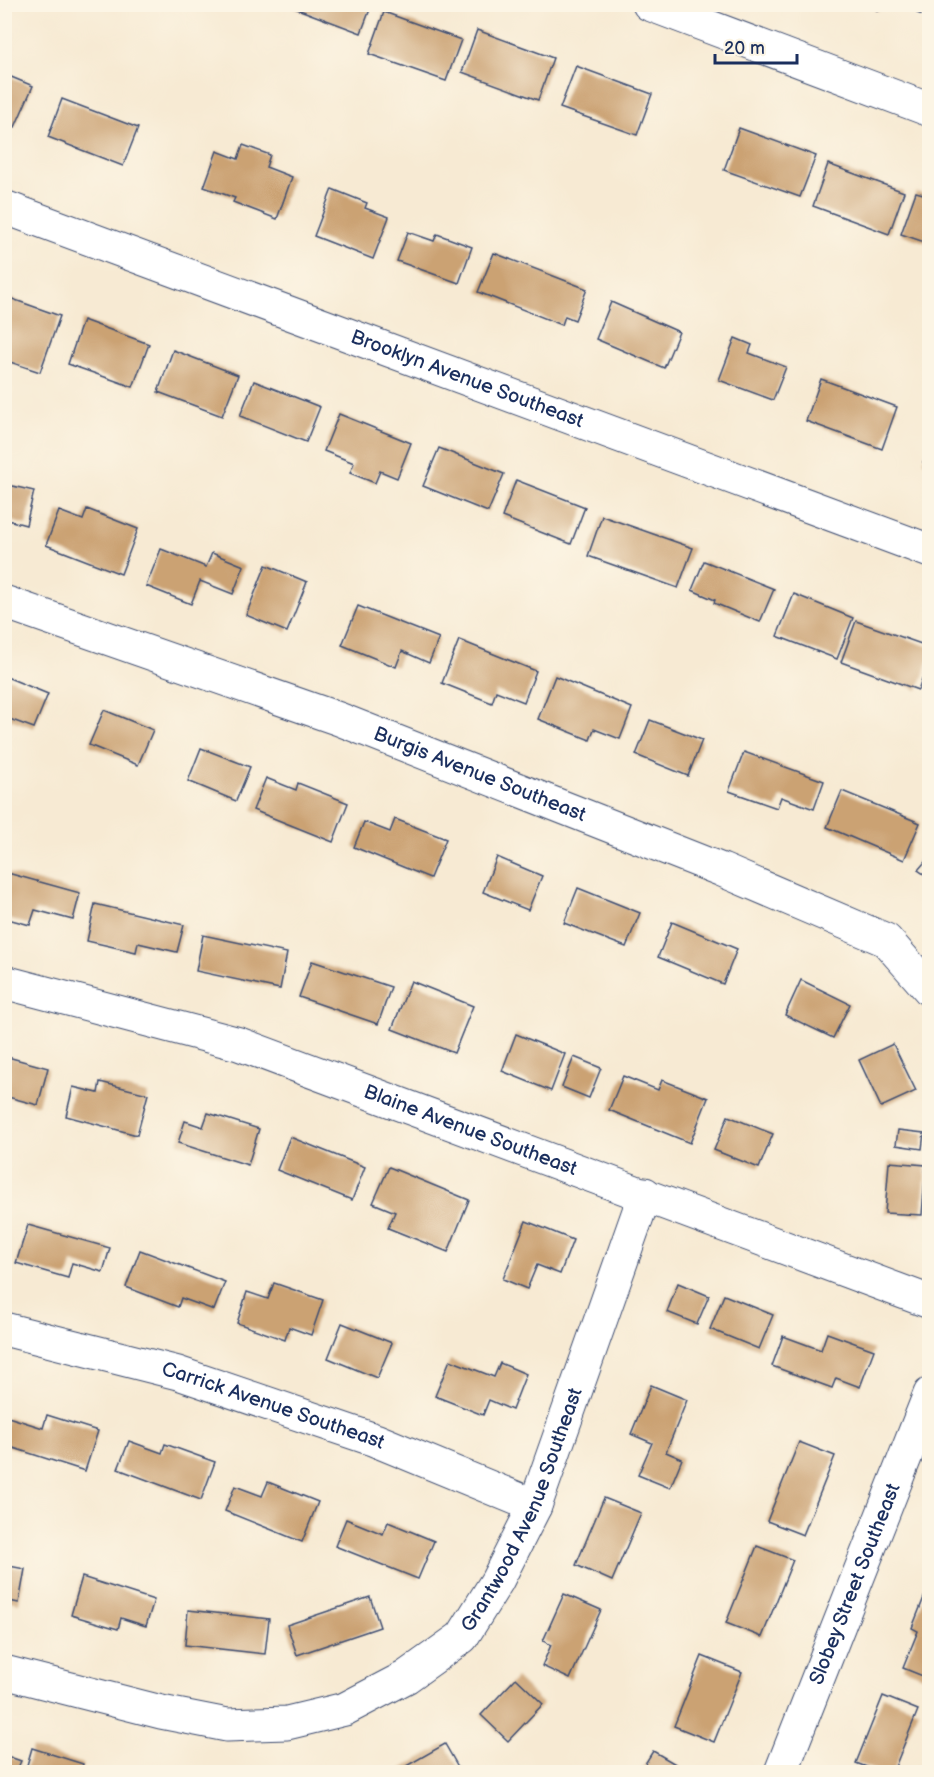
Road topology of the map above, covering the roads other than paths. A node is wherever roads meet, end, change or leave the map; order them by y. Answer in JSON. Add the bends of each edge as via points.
{"nodes":[{"id":1,"x":649,"y":4,"type":"edge"},
{"id":2,"x":930,"y":110,"type":"edge"},
{"id":3,"x":4,"y":207,"type":"edge"},
{"id":4,"x":930,"y":551,"type":"edge"},
{"id":5,"x":4,"y":602,"type":"edge"},
{"id":6,"x":4,"y":982,"type":"edge"},
{"id":7,"x":930,"y":990,"type":"edge"},
{"id":8,"x":645,"y":1194,"type":"junction"},
{"id":9,"x":930,"y":1302,"type":"edge"},
{"id":10,"x":4,"y":1329,"type":"edge"},
{"id":11,"x":930,"y":1394,"type":"edge"},
{"id":12,"x":535,"y":1506,"type":"junction"},
{"id":13,"x":4,"y":1672,"type":"edge"},
{"id":14,"x":781,"y":1773,"type":"edge"}],
"edges":[{"from":1,"to":2,"type":"street"},
{"from":3,"to":4,"type":"street","name":"Brooklyn Avenue Southeast"},
{"from":5,"to":7,"type":"street","name":"Burgis Avenue Southeast","via":[[339,719],[722,870],[886,940]]},
{"from":6,"to":8,"type":"street","name":"Blaine Avenue Southeast","via":[[239,1044]]},
{"from":8,"to":9,"type":"street","name":"Blaine Avenue Southeast"},
{"from":8,"to":12,"type":"street","name":"Grantwood Avenue Southeast"},
{"from":10,"to":12,"type":"street","name":"Carrick Avenue Southeast","via":[[178,1373],[375,1440]]},
{"from":11,"to":14,"type":"street","name":"Slobey Street Southeast"},
{"from":12,"to":13,"type":"street","name":"Grantwood Avenue Southeast","via":[[497,1581],[462,1637],[406,1677],[345,1709],[287,1723],[227,1725]]}]}
